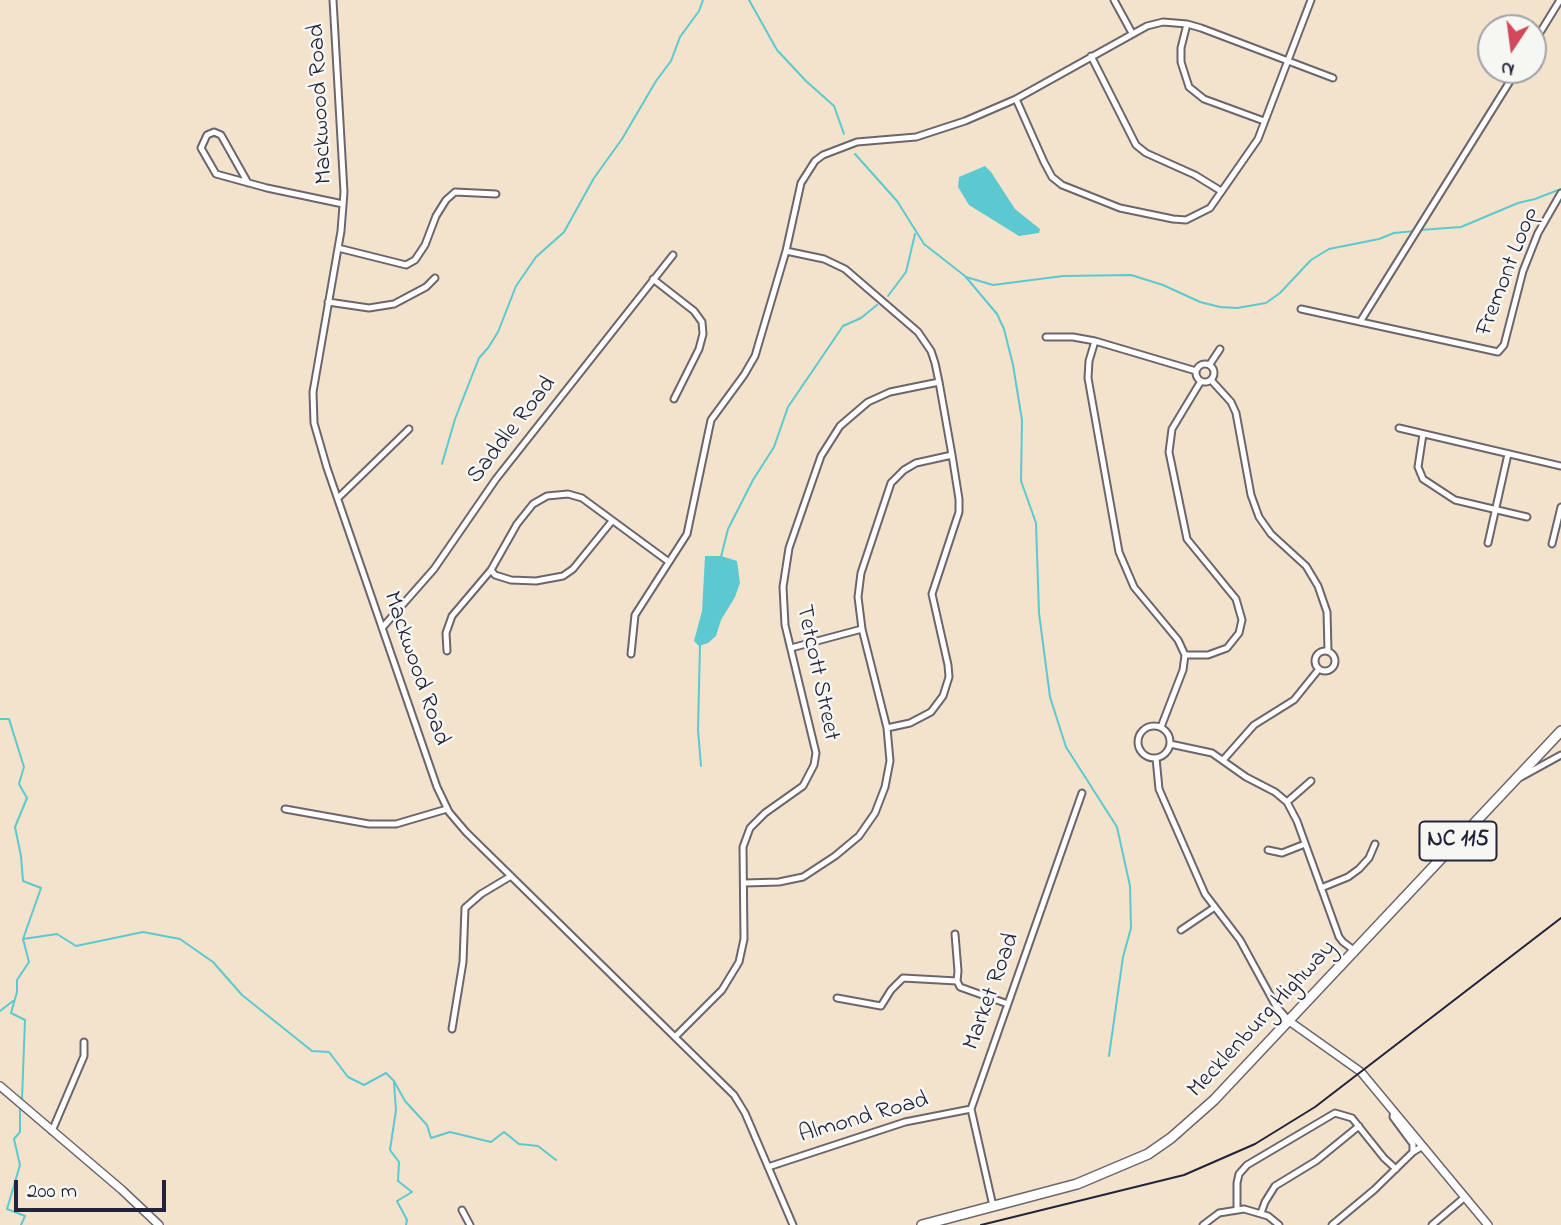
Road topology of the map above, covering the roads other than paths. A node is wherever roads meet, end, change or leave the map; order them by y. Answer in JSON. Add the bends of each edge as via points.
{"nodes":[{"id":1,"x":333,"y":0,"type":"edge"},
{"id":2,"x":1114,"y":0,"type":"edge"},
{"id":3,"x":1311,"y":0,"type":"edge"},
{"id":4,"x":1560,"y":0,"type":"edge"},
{"id":5,"x":1547,"y":21,"type":"edge"},
{"id":6,"x":1187,"y":24,"type":"junction"},
{"id":7,"x":1132,"y":33,"type":"junction"},
{"id":8,"x":1091,"y":56,"type":"junction"},
{"id":9,"x":1286,"y":60,"type":"junction"},
{"id":10,"x":1333,"y":78,"type":"dead end"},
{"id":11,"x":1508,"y":84,"type":"edge"},
{"id":12,"x":1016,"y":99,"type":"junction"},
{"id":13,"x":1264,"y":121,"type":"junction"},
{"id":14,"x":248,"y":183,"type":"junction"},
{"id":15,"x":1222,"y":191,"type":"junction"},
{"id":16,"x":1561,"y":193,"type":"edge"},
{"id":17,"x":496,"y":194,"type":"dead end"},
{"id":18,"x":344,"y":204,"type":"junction"},
{"id":19,"x":338,"y":248,"type":"junction"},
{"id":20,"x":786,"y":251,"type":"junction"},
{"id":21,"x":673,"y":255,"type":"dead end"},
{"id":22,"x":435,"y":278,"type":"dead end"},
{"id":23,"x":653,"y":279,"type":"junction"},
{"id":24,"x":328,"y":302,"type":"junction"},
{"id":25,"x":1301,"y":309,"type":"dead end"},
{"id":26,"x":1360,"y":322,"type":"junction"},
{"id":27,"x":1046,"y":337,"type":"dead end"},
{"id":28,"x":1095,"y":341,"type":"junction"},
{"id":29,"x":1220,"y":349,"type":"dead end"},
{"id":30,"x":1210,"y":365,"type":"junction"},
{"id":31,"x":1196,"y":370,"type":"junction"},
{"id":32,"x":1211,"y":380,"type":"junction"},
{"id":33,"x":1201,"y":381,"type":"junction"},
{"id":34,"x":939,"y":382,"type":"junction"},
{"id":35,"x":674,"y":399,"type":"dead end"},
{"id":36,"x":1399,"y":428,"type":"dead end"},
{"id":37,"x":409,"y":429,"type":"dead end"},
{"id":38,"x":1423,"y":434,"type":"junction"},
{"id":39,"x":1508,"y":454,"type":"junction"},
{"id":40,"x":952,"y":455,"type":"junction"},
{"id":41,"x":1561,"y":466,"type":"edge"},
{"id":42,"x":338,"y":498,"type":"junction"},
{"id":43,"x":1561,"y":507,"type":"edge"},
{"id":44,"x":1496,"y":510,"type":"junction"},
{"id":45,"x":1527,"y":517,"type":"dead end"},
{"id":46,"x":611,"y":521,"type":"junction"},
{"id":47,"x":1489,"y":543,"type":"dead end"},
{"id":48,"x":1552,"y":544,"type":"dead end"},
{"id":49,"x":670,"y":562,"type":"junction"},
{"id":50,"x":491,"y":570,"type":"junction"},
{"id":51,"x":383,"y":628,"type":"junction"},
{"id":52,"x":862,"y":629,"type":"junction"},
{"id":53,"x":791,"y":648,"type":"junction"},
{"id":54,"x":447,"y":651,"type":"dead end"},
{"id":55,"x":1328,"y":651,"type":"junction"},
{"id":56,"x":631,"y":654,"type":"dead end"},
{"id":57,"x":1185,"y":655,"type":"junction"},
{"id":58,"x":1319,"y":669,"type":"junction"},
{"id":59,"x":1161,"y":727,"type":"junction"},
{"id":60,"x":887,"y":728,"type":"junction"},
{"id":61,"x":1561,"y":732,"type":"edge"},
{"id":62,"x":1170,"y":744,"type":"junction"},
{"id":63,"x":1561,"y":755,"type":"edge"},
{"id":64,"x":1156,"y":758,"type":"junction"},
{"id":65,"x":1224,"y":760,"type":"junction"},
{"id":66,"x":1311,"y":781,"type":"dead end"},
{"id":67,"x":1514,"y":781,"type":"junction"},
{"id":68,"x":1082,"y":793,"type":"dead end"},
{"id":69,"x":1287,"y":802,"type":"junction"},
{"id":70,"x":285,"y":808,"type":"dead end"},
{"id":71,"x":447,"y":809,"type":"junction"},
{"id":72,"x":1305,"y":844,"type":"junction"},
{"id":73,"x":1375,"y":844,"type":"dead end"},
{"id":74,"x":1268,"y":850,"type":"dead end"},
{"id":75,"x":511,"y":876,"type":"junction"},
{"id":76,"x":745,"y":883,"type":"junction"},
{"id":77,"x":1321,"y":888,"type":"junction"},
{"id":78,"x":1215,"y":907,"type":"junction"},
{"id":79,"x":1181,"y":930,"type":"dead end"},
{"id":80,"x":955,"y":934,"type":"dead end"},
{"id":81,"x":1354,"y":951,"type":"junction"},
{"id":82,"x":957,"y":981,"type":"junction"},
{"id":83,"x":837,"y":998,"type":"dead end"},
{"id":84,"x":1008,"y":1004,"type":"junction"},
{"id":85,"x":1289,"y":1021,"type":"junction"},
{"id":86,"x":452,"y":1029,"type":"dead end"},
{"id":87,"x":676,"y":1036,"type":"junction"},
{"id":88,"x":84,"y":1042,"type":"dead end"},
{"id":89,"x":0,"y":1086,"type":"edge"},
{"id":90,"x":971,"y":1109,"type":"junction"},
{"id":91,"x":1394,"y":1111,"type":"junction"},
{"id":92,"x":1359,"y":1126,"type":"junction"},
{"id":93,"x":52,"y":1131,"type":"junction"},
{"id":94,"x":1423,"y":1146,"type":"junction"},
{"id":95,"x":1413,"y":1152,"type":"junction"},
{"id":96,"x":768,"y":1167,"type":"junction"},
{"id":97,"x":1396,"y":1169,"type":"junction"},
{"id":98,"x":1465,"y":1197,"type":"junction"},
{"id":99,"x":993,"y":1206,"type":"junction"},
{"id":100,"x":1237,"y":1209,"type":"junction"},
{"id":101,"x":462,"y":1210,"type":"dead end"},
{"id":102,"x":1261,"y":1213,"type":"junction"},
{"id":103,"x":159,"y":1225,"type":"edge"},
{"id":104,"x":470,"y":1225,"type":"edge"},
{"id":105,"x":793,"y":1225,"type":"edge"},
{"id":106,"x":922,"y":1225,"type":"edge"},
{"id":107,"x":1203,"y":1225,"type":"edge"},
{"id":108,"x":1279,"y":1225,"type":"edge"},
{"id":109,"x":1332,"y":1225,"type":"edge"},
{"id":110,"x":1432,"y":1225,"type":"edge"},
{"id":111,"x":1488,"y":1225,"type":"edge"}],
"edges":[{"from":1,"to":18,"type":"street","name":"Mackwood Road"},
{"from":2,"to":7,"type":"street"},
{"from":3,"to":9,"type":"street"},
{"from":4,"to":5,"type":"street"},
{"from":6,"to":7,"type":"street","via":[[1163,22]]},
{"from":6,"to":9,"type":"street"},
{"from":6,"to":13,"type":"street","via":[[1181,62],[1189,87],[1204,99]]},
{"from":7,"to":8,"type":"street"},
{"from":8,"to":12,"type":"street"},
{"from":8,"to":15,"type":"street","via":[[1136,145]]},
{"from":9,"to":10,"type":"street"},
{"from":9,"to":13,"type":"street"},
{"from":11,"to":26,"type":"street"},
{"from":12,"to":15,"type":"street","via":[[1052,177],[1062,185],[1120,208],[1186,220],[1210,208]]},
{"from":12,"to":20,"type":"street","via":[[923,135],[857,142],[823,155],[808,168],[801,183]]},
{"from":13,"to":15,"type":"street","via":[[1252,149]]},
{"from":14,"to":14,"type":"street","via":[[221,135],[207,135],[201,148],[216,174]]},
{"from":14,"to":18,"type":"street"},
{"from":16,"to":26,"type":"street","name":"Fremont Loop","via":[[1523,271],[1502,350],[1492,352]]},
{"from":17,"to":19,"type":"street","via":[[455,192],[436,216],[415,260],[406,265]]},
{"from":18,"to":19,"type":"street","name":"Mackwood Road"},
{"from":19,"to":24,"type":"street","name":"Mackwood Road"},
{"from":20,"to":34,"type":"street","via":[[835,262],[861,281],[925,340]]},
{"from":20,"to":49,"type":"street","via":[[755,356],[711,420],[687,534]]},
{"from":21,"to":23,"type":"street","name":"Saddle Road"},
{"from":22,"to":24,"type":"street","via":[[394,304],[369,308]]},
{"from":23,"to":35,"type":"street","via":[[702,322],[699,349]]},
{"from":23,"to":51,"type":"street","name":"Saddle Road","via":[[496,479],[420,587]]},
{"from":24,"to":42,"type":"street","name":"Mackwood Road","via":[[312,408],[315,431]]},
{"from":25,"to":26,"type":"street","name":"Fremont Loop"},
{"from":27,"to":28,"type":"street"},
{"from":28,"to":31,"type":"street"},
{"from":28,"to":57,"type":"street","via":[[1088,378],[1119,552],[1134,587]]},
{"from":29,"to":30,"type":"street"},
{"from":30,"to":31,"type":"street","via":[[1202,364]]},
{"from":30,"to":32,"type":"street","via":[[1215,373]]},
{"from":31,"to":33,"type":"street"},
{"from":32,"to":33,"type":"street"},
{"from":32,"to":55,"type":"street","via":[[1236,413],[1259,517],[1306,566],[1318,586],[1327,612]]},
{"from":33,"to":57,"type":"street","via":[[1172,429],[1170,452],[1187,539],[1236,599],[1242,620],[1227,648],[1208,655]]},
{"from":34,"to":40,"type":"street"},
{"from":34,"to":53,"type":"street","name":"Tetcott Street","via":[[868,402],[827,444],[785,570],[783,604]]},
{"from":36,"to":38,"type":"street"},
{"from":37,"to":42,"type":"street"},
{"from":38,"to":39,"type":"street"},
{"from":38,"to":44,"type":"street","via":[[1418,467],[1423,479],[1455,500]]},
{"from":39,"to":41,"type":"street"},
{"from":39,"to":44,"type":"street"},
{"from":40,"to":52,"type":"street","via":[[916,463],[891,483],[861,573]]},
{"from":40,"to":60,"type":"street","via":[[958,512],[932,594],[948,666],[946,687],[937,705],[922,718]]},
{"from":42,"to":51,"type":"street","name":"Mackwood Road"},
{"from":43,"to":48,"type":"street"},
{"from":44,"to":45,"type":"street"},
{"from":44,"to":47,"type":"street"},
{"from":46,"to":49,"type":"street"},
{"from":46,"to":50,"type":"street","via":[[563,576],[511,580]]},
{"from":46,"to":50,"type":"street","via":[[582,498],[547,496],[533,504],[517,524]]},
{"from":49,"to":56,"type":"street","via":[[635,615]]},
{"from":50,"to":54,"type":"street","via":[[452,616],[446,633]]},
{"from":51,"to":71,"type":"street","name":"Mackwood Road"},
{"from":52,"to":53,"type":"street"},
{"from":52,"to":60,"type":"street"},
{"from":53,"to":76,"type":"street","name":"Tetcott Street","via":[[816,754],[814,765],[803,786],[750,828],[743,847]]},
{"from":55,"to":58,"type":"street","via":[[1316,656]]},
{"from":55,"to":58,"type":"street","via":[[1335,657],[1334,667]]},
{"from":57,"to":59,"type":"street"},
{"from":58,"to":65,"type":"street","via":[[1294,699],[1254,724]]},
{"from":59,"to":62,"type":"street"},
{"from":59,"to":64,"type":"street","via":[[1146,728],[1138,739],[1143,754]]},
{"from":60,"to":76,"type":"street","via":[[890,761],[885,787],[859,836],[803,877]]},
{"from":61,"to":67,"type":"main road","name":"Mecklenburg Highway","number":"NC 115"},
{"from":62,"to":64,"type":"street","via":[[1165,754]]},
{"from":62,"to":65,"type":"street","via":[[1205,750]]},
{"from":63,"to":67,"type":"street"},
{"from":64,"to":78,"type":"street","via":[[1159,789]]},
{"from":65,"to":69,"type":"street"},
{"from":66,"to":69,"type":"street"},
{"from":67,"to":81,"type":"main road","name":"Mecklenburg Highway","number":"NC 115"},
{"from":68,"to":84,"type":"street","name":"Market Road"},
{"from":69,"to":72,"type":"street"},
{"from":70,"to":71,"type":"street","via":[[369,824],[396,824]]},
{"from":71,"to":75,"type":"street","name":"Mackwood Road"},
{"from":72,"to":74,"type":"street","via":[[1282,853]]},
{"from":72,"to":77,"type":"street"},
{"from":73,"to":77,"type":"street","via":[[1359,869]]},
{"from":75,"to":86,"type":"street","via":[[465,908],[463,962]]},
{"from":75,"to":87,"type":"street","name":"Mackwood Road"},
{"from":76,"to":87,"type":"street","name":"Tetcott Street","via":[[739,962],[722,990]]},
{"from":77,"to":81,"type":"street","via":[[1339,937]]},
{"from":78,"to":79,"type":"street"},
{"from":78,"to":85,"type":"street"},
{"from":80,"to":82,"type":"street"},
{"from":81,"to":85,"type":"main road","name":"Mecklenburg Highway","number":"NC 115"},
{"from":82,"to":83,"type":"street","via":[[903,978],[881,1006]]},
{"from":82,"to":84,"type":"street"},
{"from":84,"to":90,"type":"street","name":"Market Road"},
{"from":85,"to":91,"type":"street","via":[[1361,1072]]},
{"from":85,"to":99,"type":"main road","name":"Mecklenburg Highway","number":"NC 115","via":[[1194,1120],[1148,1154],[1077,1184]]},
{"from":87,"to":96,"type":"street","name":"Mackwood Road","via":[[734,1095]]},
{"from":88,"to":93,"type":"street","via":[[84,1056]]},
{"from":89,"to":93,"type":"street"},
{"from":90,"to":96,"type":"street","name":"Almond Road","via":[[905,1122]]},
{"from":90,"to":99,"type":"street"},
{"from":91,"to":94,"type":"street"},
{"from":91,"to":95,"type":"street"},
{"from":92,"to":97,"type":"street"},
{"from":92,"to":100,"type":"street","via":[[1352,1118],[1335,1113],[1247,1165],[1239,1174]]},
{"from":92,"to":102,"type":"street","via":[[1275,1186]]},
{"from":93,"to":103,"type":"street"},
{"from":94,"to":95,"type":"street"},
{"from":94,"to":98,"type":"street"},
{"from":95,"to":97,"type":"street"},
{"from":96,"to":105,"type":"street","name":"Mackwood Road"},
{"from":97,"to":109,"type":"street"},
{"from":98,"to":110,"type":"street"},
{"from":98,"to":111,"type":"street"},
{"from":99,"to":106,"type":"main road","name":"Mecklenburg Highway","number":"NC 115"},
{"from":100,"to":102,"type":"street"},
{"from":100,"to":107,"type":"street","via":[[1219,1213]]},
{"from":101,"to":104,"type":"street"},
{"from":102,"to":108,"type":"street"}]}
